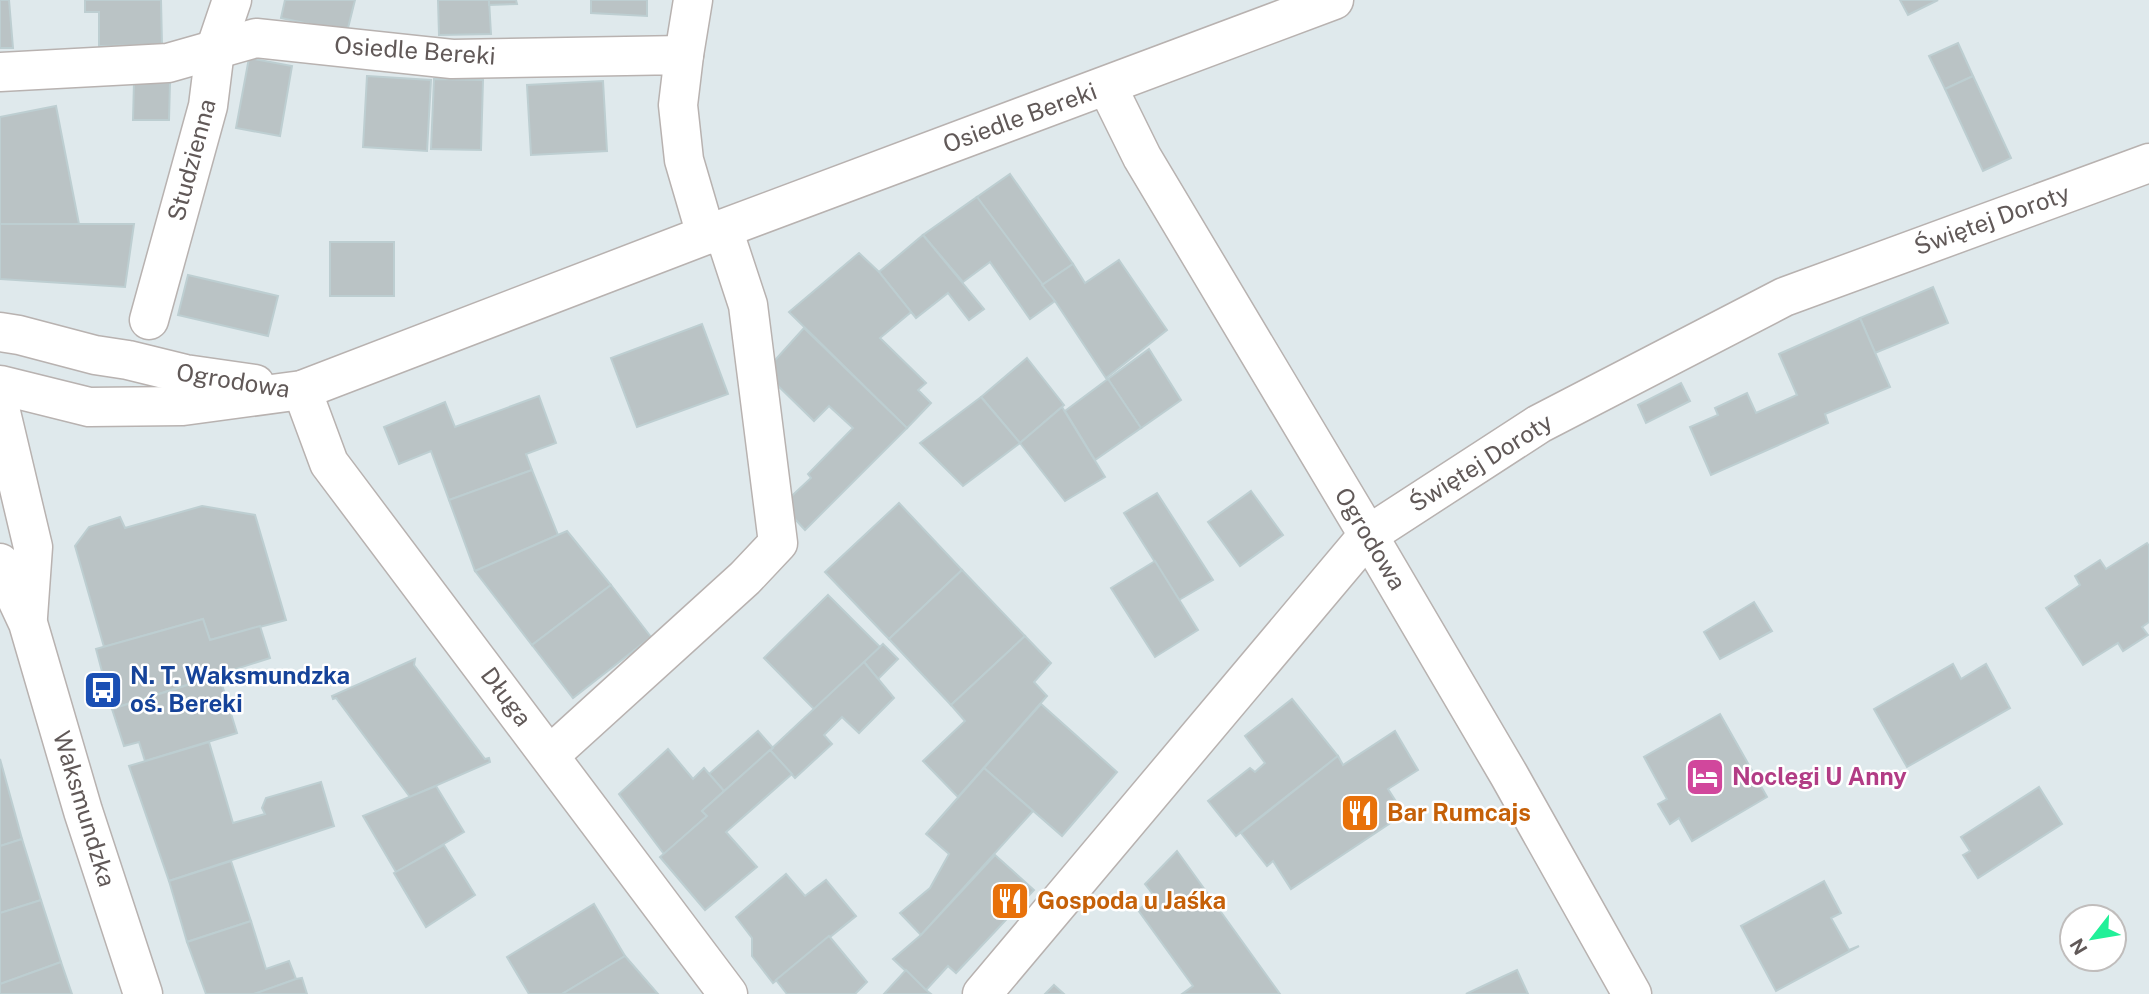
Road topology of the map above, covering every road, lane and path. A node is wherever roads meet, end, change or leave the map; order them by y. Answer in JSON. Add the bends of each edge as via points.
{"nodes":[{"id":1,"x":232,"y":0,"type":"edge"},
{"id":2,"x":693,"y":0,"type":"edge"},
{"id":3,"x":1334,"y":0,"type":"edge"},
{"id":4,"x":215,"y":50,"type":"junction"},
{"id":5,"x":684,"y":55,"type":"junction"},
{"id":6,"x":0,"y":72,"type":"edge"},
{"id":7,"x":1107,"y":86,"type":"junction"},
{"id":8,"x":2149,"y":163,"type":"edge"},
{"id":9,"x":715,"y":232,"type":"junction"},
{"id":10,"x":149,"y":320,"type":"dead end"},
{"id":11,"x":0,"y":332,"type":"edge"},
{"id":12,"x":0,"y":385,"type":"edge"},
{"id":13,"x":302,"y":390,"type":"junction"},
{"id":14,"x":0,"y":408,"type":"edge"},
{"id":15,"x":1368,"y":535,"type":"junction"},
{"id":16,"x":0,"y":563,"type":"edge"},
{"id":17,"x":28,"y":623,"type":"junction"},
{"id":18,"x":550,"y":755,"type":"junction"},
{"id":19,"x":143,"y":994,"type":"edge"},
{"id":20,"x":728,"y":994,"type":"edge"},
{"id":21,"x":982,"y":994,"type":"edge"},
{"id":22,"x":1632,"y":994,"type":"edge"}],
"edges":[{"from":1,"to":4,"type":"street","name":"Studzienna"},
{"from":2,"to":5,"type":"street"},
{"from":3,"to":7,"type":"street","name":"Osiedle Bereki"},
{"from":4,"to":5,"type":"street","name":"Osiedle Bereki","via":[[256,38],[452,59]]},
{"from":4,"to":6,"type":"street","name":"Osiedle Bereki","via":[[168,63]]},
{"from":4,"to":10,"type":"street","name":"Studzienna","via":[[208,106]]},
{"from":5,"to":9,"type":"street","via":[[678,105],[684,160]]},
{"from":7,"to":9,"type":"street","name":"Osiedle Bereki"},
{"from":7,"to":15,"type":"street","name":"Ogrodowa","via":[[1142,157]]},
{"from":8,"to":15,"type":"street","name":"Świętej Doroty","via":[[1784,297],[1539,424]]},
{"from":9,"to":13,"type":"street","name":"Osiedle Bereki"},
{"from":9,"to":18,"type":"street","via":[[748,305],[778,543]]},
{"from":11,"to":13,"type":"street","name":"Ogrodowa","via":[[186,374]]},
{"from":12,"to":13,"type":"street","name":"Ogrodowa","via":[[89,407],[183,406]]},
{"from":13,"to":18,"type":"street","name":"Długa","via":[[329,463]]},
{"from":14,"to":17,"type":"street","name":"Waksmundzka","via":[[33,547]]},
{"from":15,"to":21,"type":"street","name":"Świętej Doroty"},
{"from":15,"to":22,"type":"street","name":"Ogrodowa"},
{"from":16,"to":17,"type":"street","name":"Waksmundzka"},
{"from":17,"to":19,"type":"street","name":"Waksmundzka"},
{"from":18,"to":20,"type":"street","name":"Długa"}]}
